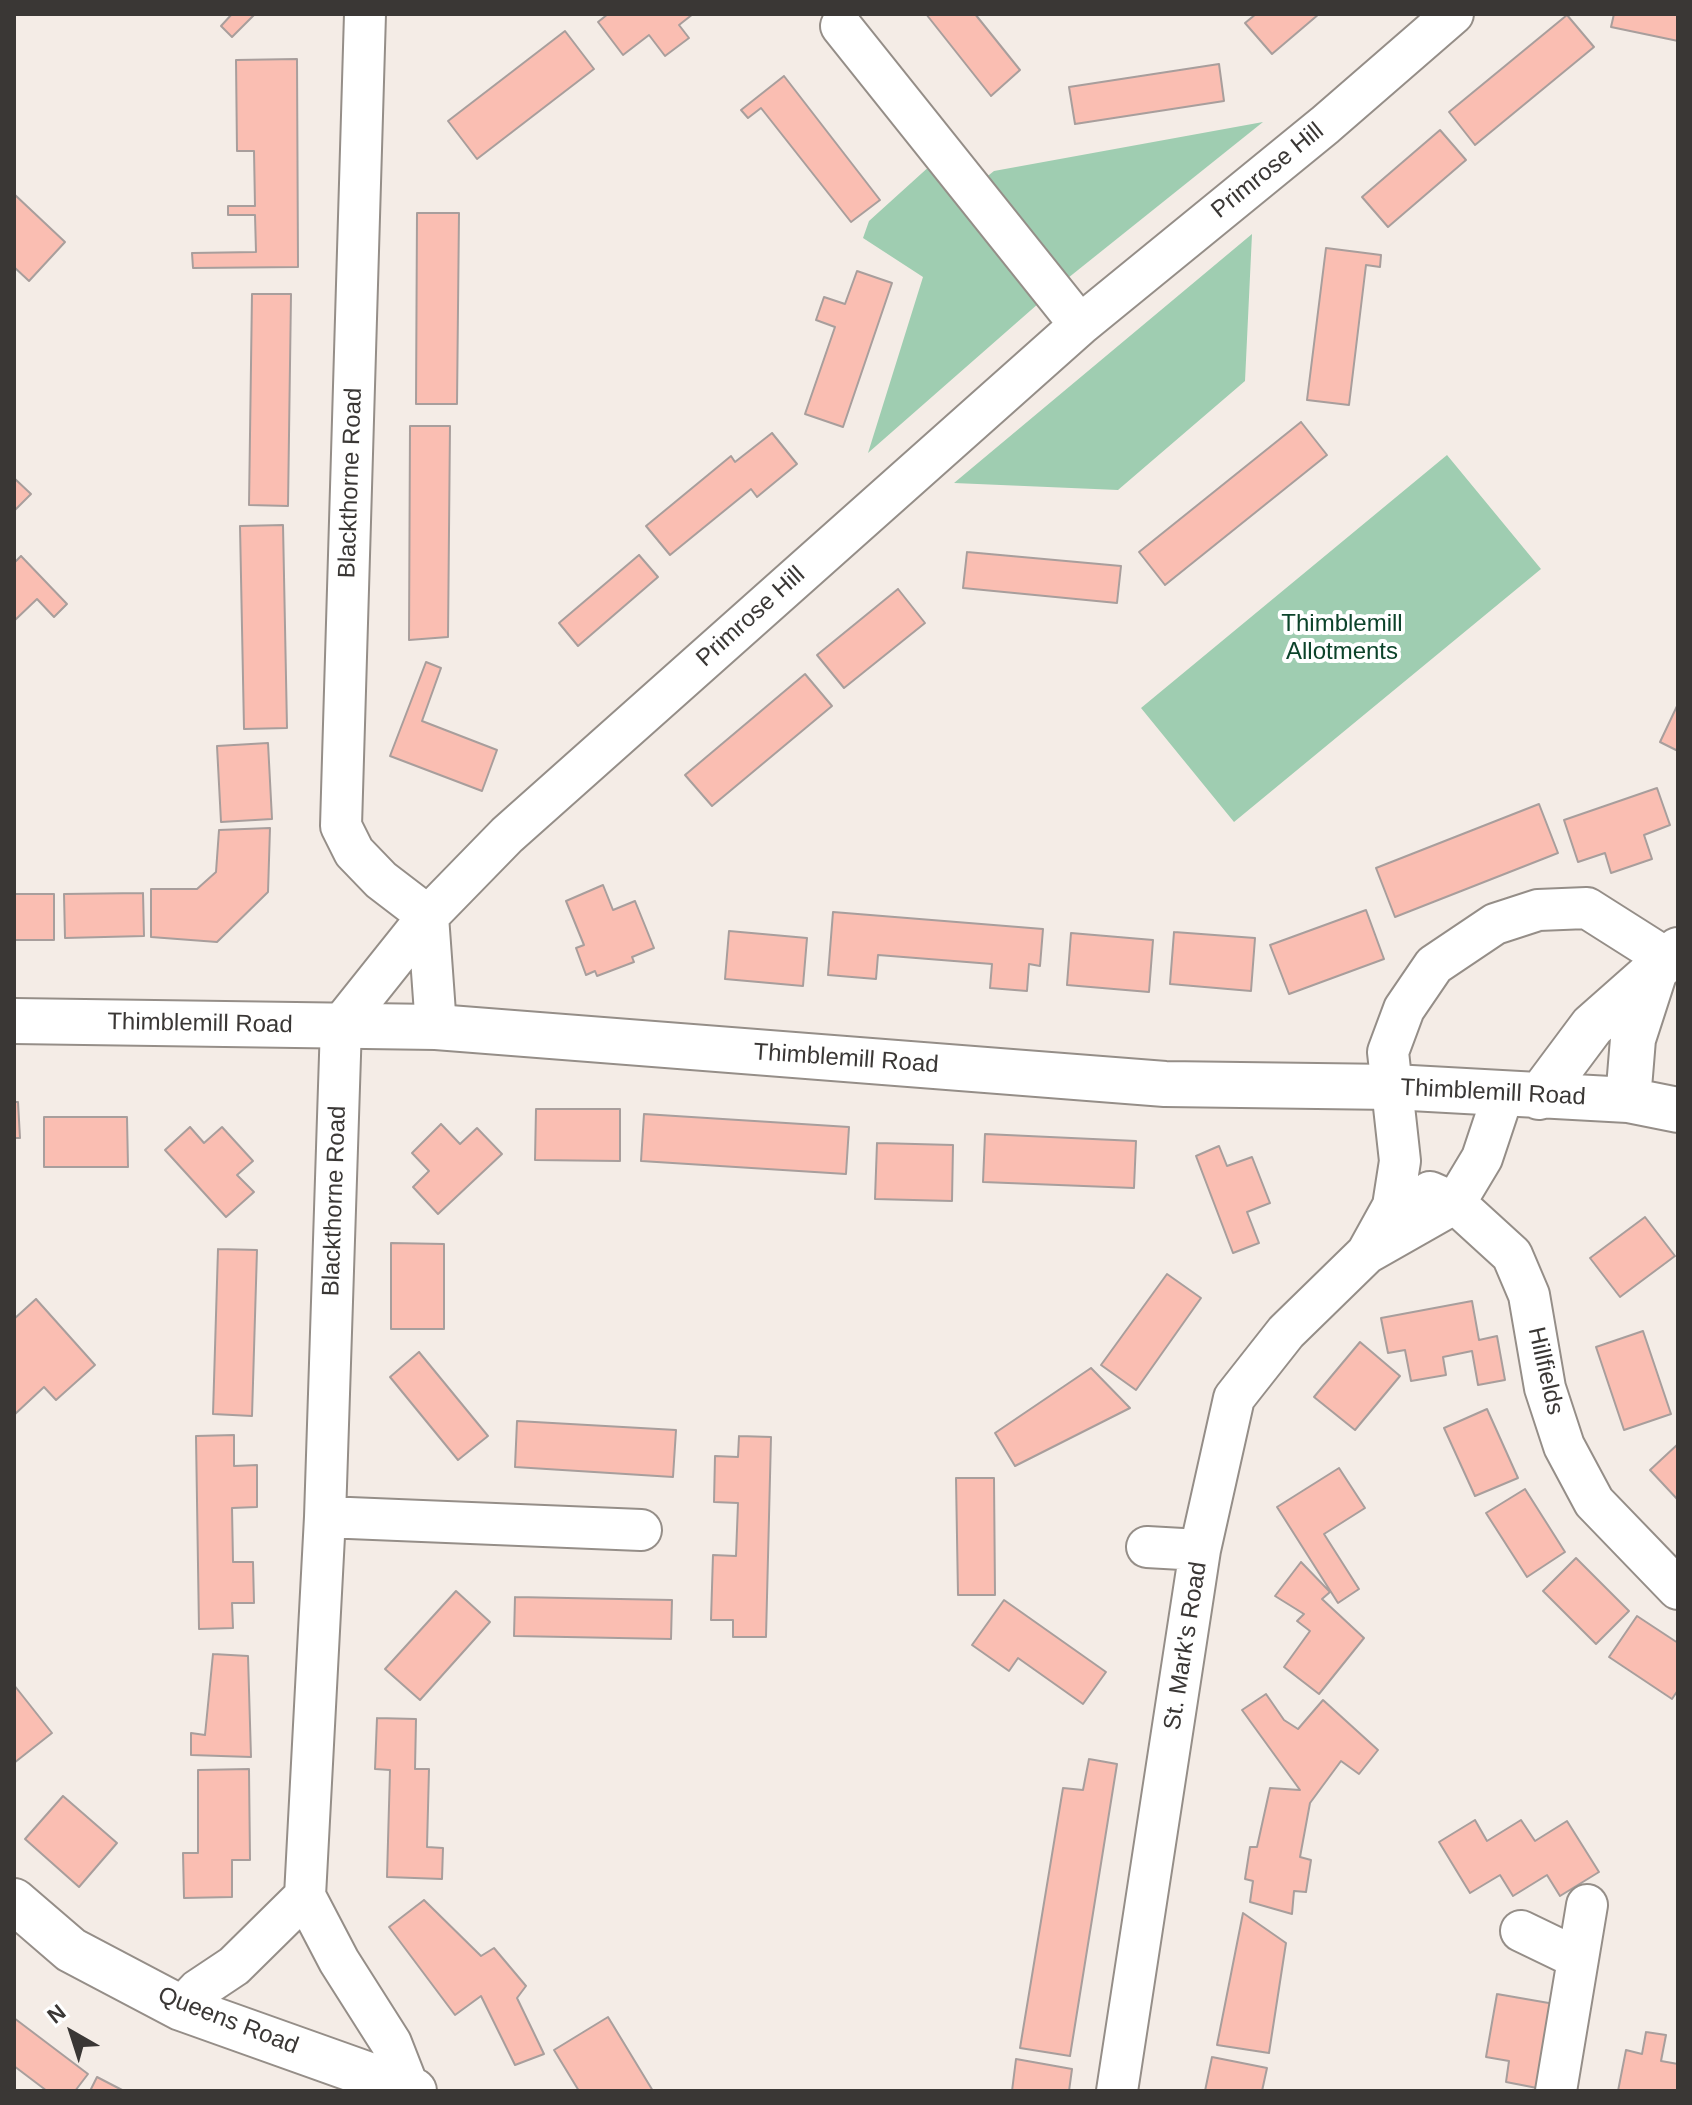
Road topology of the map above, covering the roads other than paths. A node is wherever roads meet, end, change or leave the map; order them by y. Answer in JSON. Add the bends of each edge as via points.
{"nodes":[{"id":1,"x":365,"y":14,"type":"edge"},
{"id":2,"x":1453,"y":14,"type":"edge"},
{"id":3,"x":841,"y":26,"type":"dead end"},
{"id":4,"x":1080,"y":325,"type":"junction"},
{"id":5,"x":428,"y":916,"type":"junction"},
{"id":6,"x":1667,"y":961,"type":"edge"},
{"id":7,"x":14,"y":1021,"type":"edge"},
{"id":8,"x":341,"y":1025,"type":"junction"},
{"id":9,"x":436,"y":1027,"type":"junction"},
{"id":10,"x":1393,"y":1087,"type":"junction"},
{"id":11,"x":1521,"y":1096,"type":"junction"},
{"id":12,"x":1628,"y":1100,"type":"junction"},
{"id":13,"x":1678,"y":1110,"type":"edge"},
{"id":14,"x":1398,"y":1177,"type":"junction"},
{"id":15,"x":1455,"y":1203,"type":"junction"},
{"id":16,"x":1367,"y":1253,"type":"junction"},
{"id":17,"x":325,"y":1517,"type":"junction"},
{"id":18,"x":641,"y":1530,"type":"dead end"},
{"id":19,"x":1147,"y":1547,"type":"dead end"},
{"id":20,"x":1200,"y":1550,"type":"junction"},
{"id":21,"x":1678,"y":1589,"type":"edge"},
{"id":22,"x":305,"y":1896,"type":"junction"},
{"id":23,"x":14,"y":1901,"type":"edge"},
{"id":24,"x":1587,"y":1905,"type":"dead end"},
{"id":25,"x":1521,"y":1931,"type":"dead end"},
{"id":26,"x":1577,"y":1958,"type":"junction"},
{"id":27,"x":181,"y":2008,"type":"junction"},
{"id":28,"x":412,"y":2090,"type":"edge"},
{"id":29,"x":1117,"y":2091,"type":"edge"},
{"id":30,"x":1556,"y":2091,"type":"edge"}],
"edges":[{"from":1,"to":5,"type":"street","name":"Blackthorne Road","via":[[341,826],[354,852],[381,880]]},
{"from":2,"to":4,"type":"street","name":"Primrose Hill"},
{"from":3,"to":4,"type":"street"},
{"from":4,"to":5,"type":"street","name":"Primrose Hill","via":[[507,835]]},
{"from":5,"to":8,"type":"street"},
{"from":5,"to":9,"type":"street"},
{"from":6,"to":10,"type":"street","name":"St. Mark's Road","via":[[1587,908],[1538,910],[1495,924],[1434,965],[1404,1009],[1388,1052]]},
{"from":6,"to":11,"type":"main road"},
{"from":6,"to":12,"type":"main road","via":[[1633,1039]]},
{"from":7,"to":8,"type":"main road","name":"Thimblemill Road"},
{"from":8,"to":9,"type":"main road","name":"Thimblemill Road"},
{"from":8,"to":17,"type":"street","name":"Blackthorne Road"},
{"from":9,"to":10,"type":"main road","name":"Thimblemill Road","via":[[1165,1084]]},
{"from":10,"to":11,"type":"main road","name":"Thimblemill Road"},
{"from":10,"to":14,"type":"street","name":"St. Mark's Road"},
{"from":11,"to":12,"type":"main road","name":"Thimblemill Road"},
{"from":11,"to":15,"type":"street","name":"St. Mark's Road"},
{"from":12,"to":13,"type":"main road","name":"Thimblemill Road"},
{"from":14,"to":15,"type":"street","name":"Hillfields"},
{"from":14,"to":16,"type":"street","name":"St. Mark's Road","via":[[1393,1206]]},
{"from":15,"to":16,"type":"street","name":"St. Mark's Road"},
{"from":15,"to":21,"type":"street","name":"Hillfields","via":[[1512,1255],[1529,1295],[1564,1446],[1594,1502]]},
{"from":16,"to":20,"type":"street","name":"St. Mark's Road","via":[[1286,1332],[1234,1398]]},
{"from":17,"to":18,"type":"street"},
{"from":17,"to":22,"type":"street","name":"Blackthorne Road"},
{"from":19,"to":20,"type":"street"},
{"from":20,"to":29,"type":"street","name":"St. Mark's Road"},
{"from":22,"to":27,"type":"street","via":[[234,1966]]},
{"from":22,"to":28,"type":"street","via":[[391,2043]]},
{"from":23,"to":27,"type":"main road","name":"Queens Road","via":[[71,1950]]},
{"from":24,"to":26,"type":"street"},
{"from":25,"to":26,"type":"street"},
{"from":26,"to":30,"type":"street"},
{"from":27,"to":28,"type":"main road","name":"Queens Road"}]}
